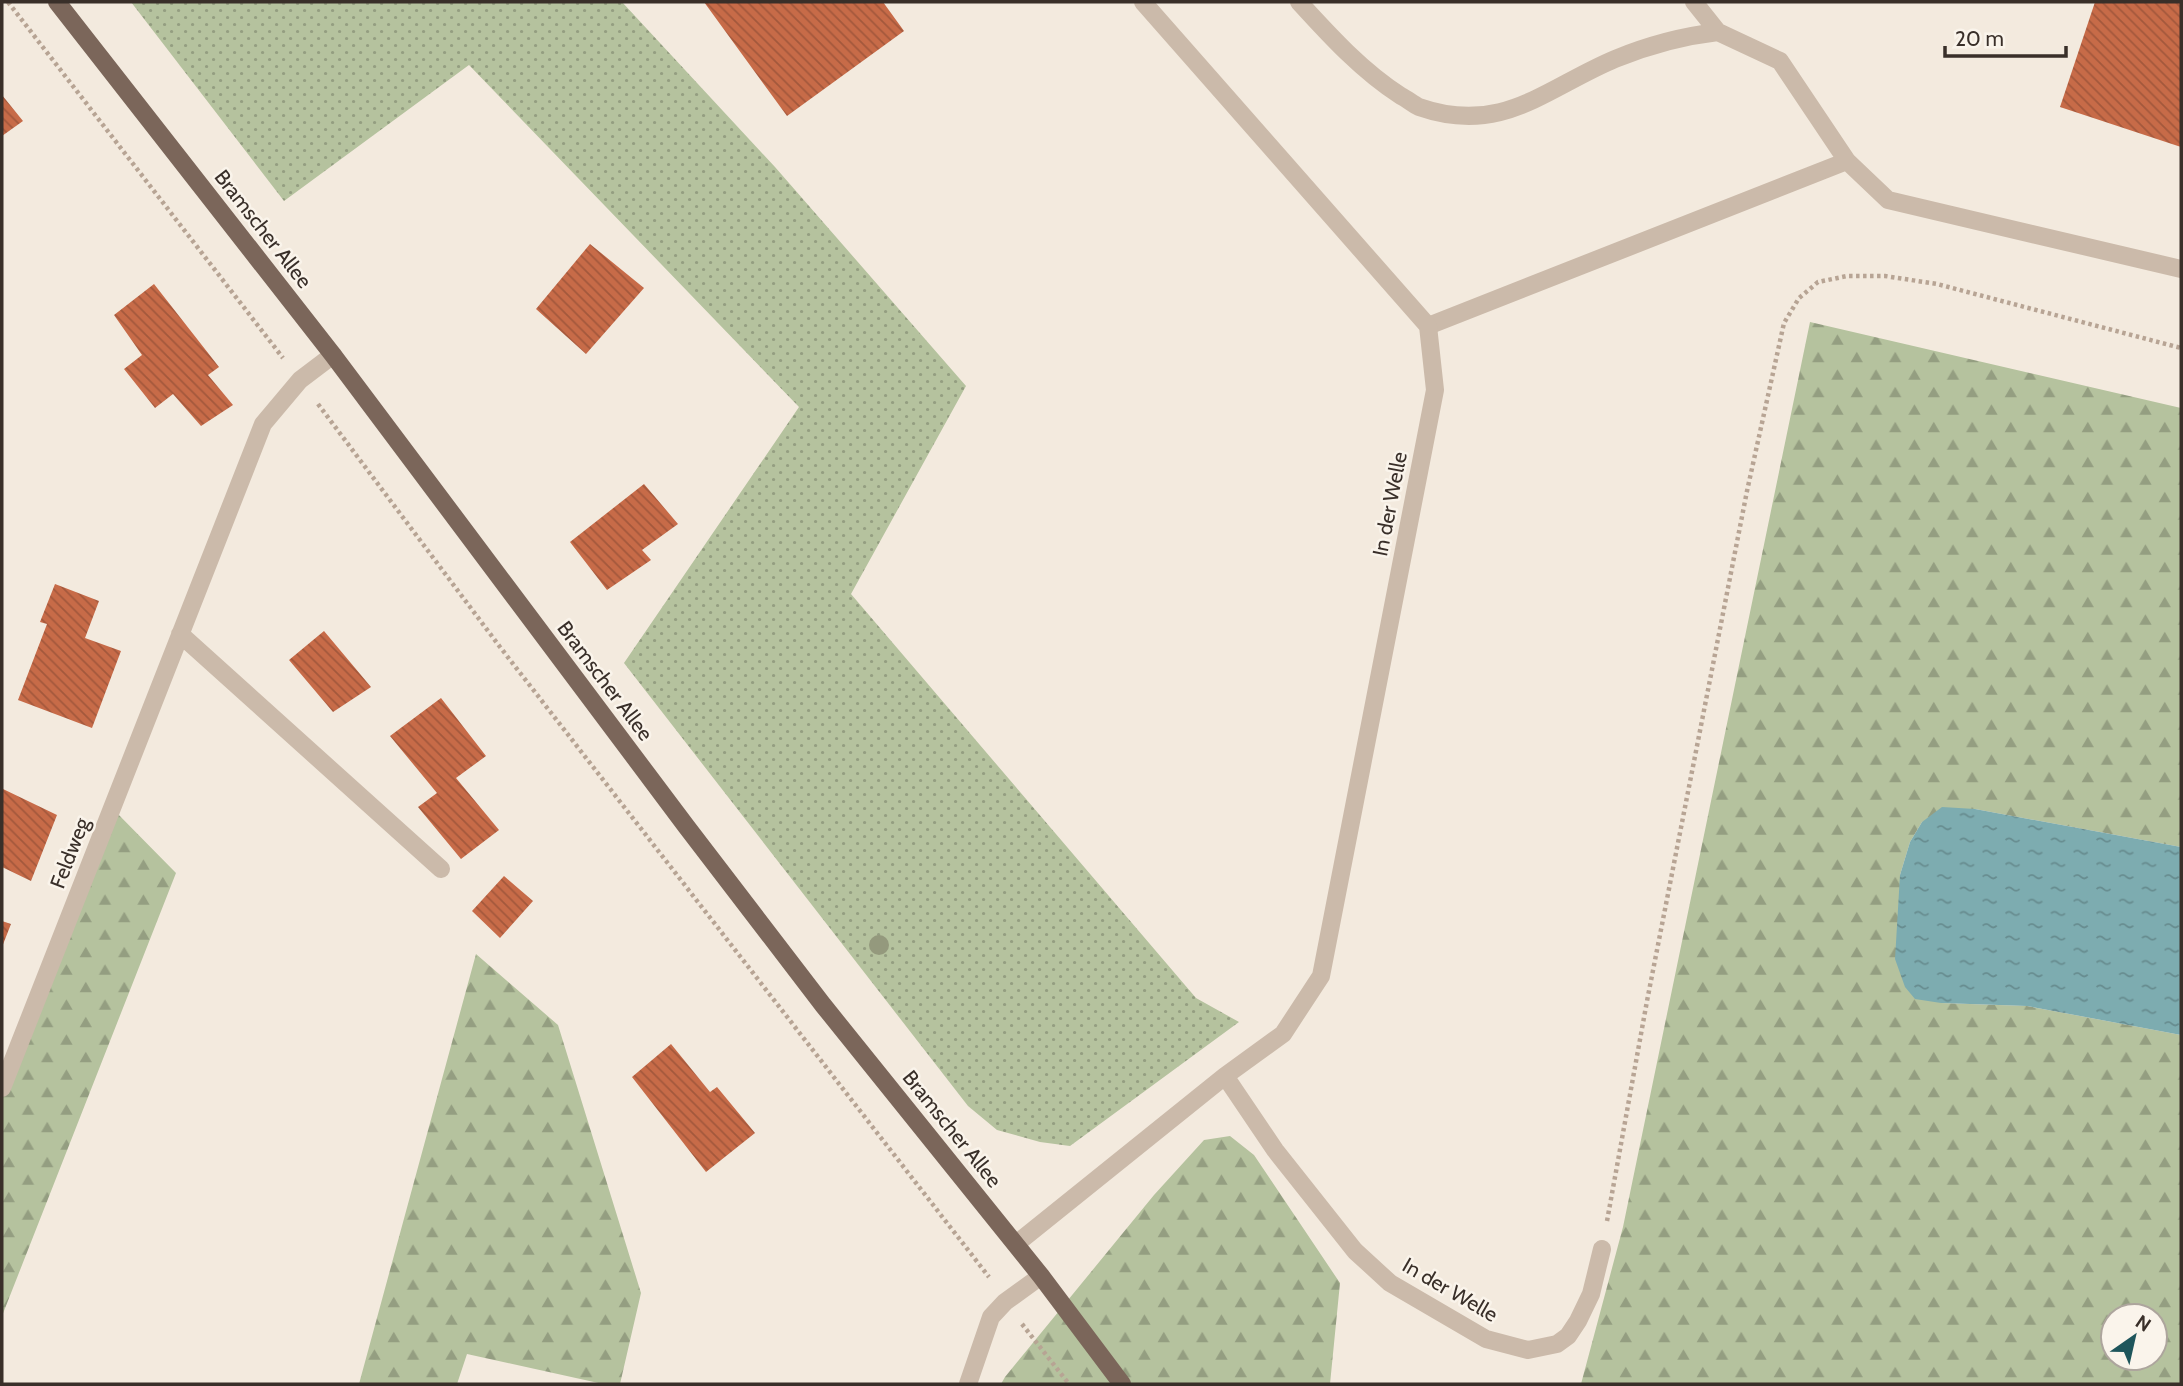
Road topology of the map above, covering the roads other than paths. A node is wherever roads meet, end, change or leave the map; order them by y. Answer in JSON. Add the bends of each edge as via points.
{"nodes":[{"id":1,"x":57,"y":2,"type":"edge"},
{"id":2,"x":1143,"y":2,"type":"edge"},
{"id":3,"x":1299,"y":2,"type":"edge"},
{"id":4,"x":1694,"y":2,"type":"edge"},
{"id":5,"x":1718,"y":32,"type":"junction"},
{"id":6,"x":1847,"y":161,"type":"junction"},
{"id":7,"x":2181,"y":269,"type":"edge"},
{"id":8,"x":1428,"y":326,"type":"junction"},
{"id":9,"x":333,"y":355,"type":"junction"},
{"id":10,"x":180,"y":634,"type":"junction"},
{"id":11,"x":441,"y":869,"type":"dead end"},
{"id":12,"x":1226,"y":1076,"type":"junction"},
{"id":13,"x":2,"y":1088,"type":"edge"},
{"id":14,"x":1016,"y":1244,"type":"junction"},
{"id":15,"x":1602,"y":1249,"type":"road end"},
{"id":16,"x":1041,"y":1276,"type":"junction"},
{"id":17,"x":968,"y":1384,"type":"edge"},
{"id":18,"x":1122,"y":1384,"type":"edge"}],
"edges":[{"from":1,"to":9,"type":"main road","name":"Bramscher Allee"},
{"from":2,"to":8,"type":"street"},
{"from":3,"to":5,"type":"street","via":[[1380,82],[1418,106],[1462,116],[1506,112],[1614,59],[1684,36]]},
{"from":4,"to":5,"type":"street"},
{"from":5,"to":6,"type":"street","via":[[1780,61]]},
{"from":6,"to":7,"type":"street","via":[[1888,200]]},
{"from":6,"to":8,"type":"street"},
{"from":8,"to":12,"type":"street","name":"In der Welle","via":[[1436,390],[1321,975],[1283,1034]]},
{"from":9,"to":10,"type":"street","name":"Feldweg","via":[[300,380],[263,424]]},
{"from":9,"to":14,"type":"main road","name":"Bramscher Allee","via":[[710,858]]},
{"from":10,"to":11,"type":"street"},
{"from":10,"to":13,"type":"street","name":"Feldweg"},
{"from":12,"to":14,"type":"street","name":"In der Welle"},
{"from":12,"to":15,"type":"street","name":"In der Welle","via":[[1275,1150],[1355,1251],[1390,1283],[1486,1339],[1528,1350],[1557,1344],[1568,1336],[1591,1294]]},
{"from":14,"to":16,"type":"main road","name":"Bramscher Allee"},
{"from":16,"to":17,"type":"street","via":[[991,1317]]},
{"from":16,"to":18,"type":"main road","name":"Bramscher Allee"}]}
